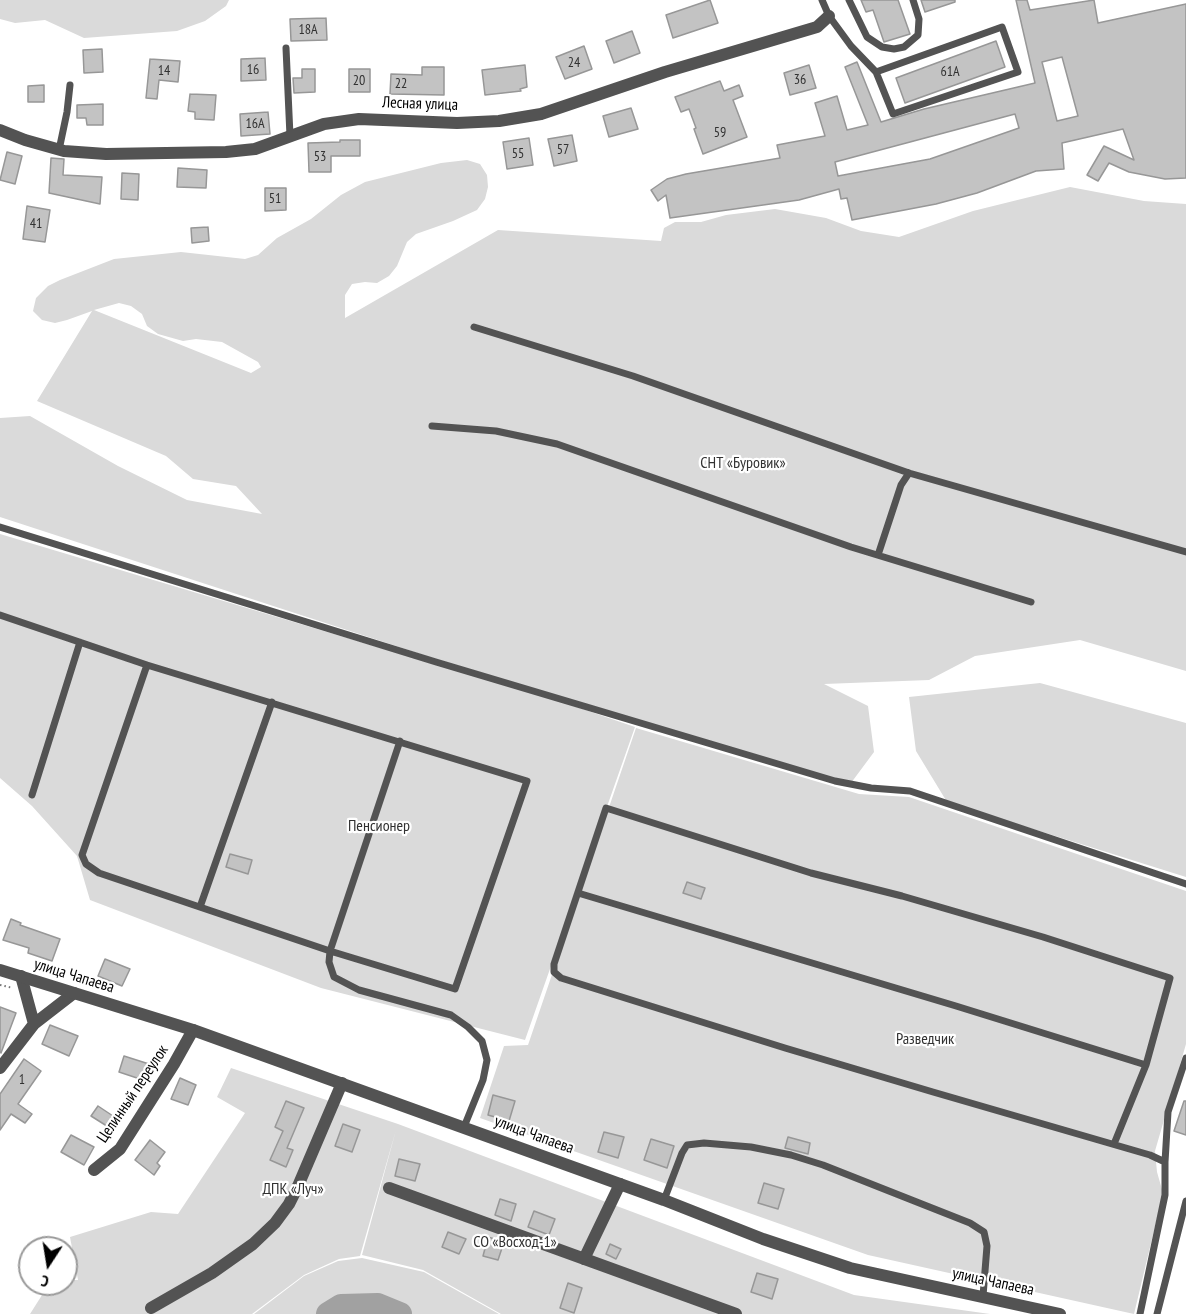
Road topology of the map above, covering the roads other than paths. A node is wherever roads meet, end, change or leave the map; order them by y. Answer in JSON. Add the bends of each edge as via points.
{"nodes":[{"id":1,"x":822,"y":0,"type":"edge"},
{"id":2,"x":849,"y":0,"type":"edge"},
{"id":3,"x":913,"y":0,"type":"edge"},
{"id":4,"x":830,"y":16,"type":"junction"},
{"id":5,"x":286,"y":48,"type":"dead end"},
{"id":6,"x":876,"y":72,"type":"junction"},
{"id":7,"x":70,"y":85,"type":"dead end"},
{"id":8,"x":0,"y":130,"type":"edge"},
{"id":9,"x":290,"y":136,"type":"junction"},
{"id":10,"x":59,"y":150,"type":"junction"},
{"id":11,"x":474,"y":327,"type":"dead end"},
{"id":12,"x":432,"y":426,"type":"dead end"},
{"id":13,"x":909,"y":473,"type":"junction"},
{"id":14,"x":0,"y":527,"type":"edge"},
{"id":15,"x":1186,"y":552,"type":"edge"},
{"id":16,"x":878,"y":555,"type":"junction"},
{"id":17,"x":1031,"y":602,"type":"dead end"},
{"id":18,"x":0,"y":615,"type":"edge"},
{"id":19,"x":80,"y":642,"type":"junction"},
{"id":20,"x":147,"y":665,"type":"junction"},
{"id":21,"x":272,"y":702,"type":"junction"},
{"id":22,"x":400,"y":741,"type":"junction"},
{"id":23,"x":32,"y":795,"type":"dead end"},
{"id":24,"x":1186,"y":884,"type":"edge"},
{"id":25,"x":578,"y":892,"type":"junction"},
{"id":26,"x":200,"y":907,"type":"junction"},
{"id":27,"x":330,"y":951,"type":"junction"},
{"id":28,"x":0,"y":970,"type":"edge"},
{"id":29,"x":21,"y":976,"type":"junction"},
{"id":30,"x":74,"y":993,"type":"junction"},
{"id":31,"x":33,"y":1024,"type":"junction"},
{"id":32,"x":193,"y":1030,"type":"junction"},
{"id":33,"x":1186,"y":1058,"type":"edge"},
{"id":34,"x":1146,"y":1065,"type":"junction"},
{"id":35,"x":0,"y":1068,"type":"edge"},
{"id":36,"x":342,"y":1083,"type":"junction"},
{"id":37,"x":464,"y":1127,"type":"junction"},
{"id":38,"x":1114,"y":1144,"type":"junction"},
{"id":39,"x":1165,"y":1162,"type":"junction"},
{"id":40,"x":94,"y":1170,"type":"dead end"},
{"id":41,"x":620,"y":1184,"type":"junction"},
{"id":42,"x":388,"y":1188,"type":"dead end"},
{"id":43,"x":664,"y":1200,"type":"junction"},
{"id":44,"x":1186,"y":1201,"type":"edge"},
{"id":45,"x":1182,"y":1231,"type":"edge"},
{"id":46,"x":584,"y":1259,"type":"junction"},
{"id":47,"x":983,"y":1296,"type":"junction"},
{"id":48,"x":151,"y":1308,"type":"dead end"},
{"id":49,"x":736,"y":1314,"type":"edge"},
{"id":50,"x":1060,"y":1314,"type":"edge"},
{"id":51,"x":1140,"y":1314,"type":"edge"},
{"id":52,"x":1157,"y":1314,"type":"edge"}],
"edges":[{"from":1,"to":4,"type":"lane"},
{"from":2,"to":3,"type":"lane","via":[[867,37],[882,47],[894,49],[904,47],[918,35],[919,19]]},
{"from":4,"to":6,"type":"lane"},
{"from":4,"to":9,"type":"street","name":"Лесная улица","via":[[817,27],[541,114],[457,123],[358,119],[324,124]]},
{"from":5,"to":9,"type":"lane"},
{"from":6,"to":6,"type":"lane","via":[[1002,27],[1018,72],[893,114]]},
{"from":7,"to":10,"type":"lane"},
{"from":8,"to":10,"type":"street","name":"Лесная улица"},
{"from":9,"to":10,"type":"street","name":"Лесная улица","via":[[255,149],[226,152],[106,154]]},
{"from":11,"to":13,"type":"lane","via":[[633,376]]},
{"from":12,"to":16,"type":"lane","via":[[496,431],[557,444]]},
{"from":13,"to":15,"type":"lane"},
{"from":13,"to":16,"type":"lane","via":[[901,485]]},
{"from":14,"to":24,"type":"lane","via":[[835,781],[910,791]]},
{"from":16,"to":17,"type":"lane"},
{"from":18,"to":19,"type":"lane"},
{"from":19,"to":20,"type":"lane"},
{"from":19,"to":23,"type":"lane"},
{"from":20,"to":21,"type":"lane"},
{"from":20,"to":26,"type":"lane","via":[[82,855],[86,864],[99,873]]},
{"from":21,"to":22,"type":"lane"},
{"from":21,"to":26,"type":"lane"},
{"from":22,"to":27,"type":"lane"},
{"from":22,"to":27,"type":"lane","via":[[527,781],[455,989]]},
{"from":25,"to":34,"type":"lane"},
{"from":25,"to":34,"type":"lane","via":[[606,808],[811,873],[1043,937],[1170,978]]},
{"from":25,"to":38,"type":"lane","via":[[554,964],[554,972],[561,978]]},
{"from":26,"to":27,"type":"lane"},
{"from":27,"to":37,"type":"lane","via":[[334,977],[359,990],[452,1015],[482,1041],[487,1060],[483,1080]]},
{"from":28,"to":29,"type":"street","name":"улица Чапаева"},
{"from":29,"to":30,"type":"street","name":"улица Чапаева"},
{"from":29,"to":31,"type":"street"},
{"from":30,"to":31,"type":"street"},
{"from":30,"to":32,"type":"street","name":"улица Чапаева"},
{"from":31,"to":35,"type":"street"},
{"from":32,"to":36,"type":"street","name":"улица Чапаева"},
{"from":32,"to":40,"type":"street","name":"Целинный переулок","via":[[120,1149]]},
{"from":33,"to":39,"type":"lane","via":[[1168,1112]]},
{"from":34,"to":38,"type":"lane"},
{"from":36,"to":37,"type":"street","name":"улица Чапаева"},
{"from":36,"to":48,"type":"street","via":[[298,1186],[275,1223],[212,1273]]},
{"from":37,"to":41,"type":"street","name":"улица Чапаева"},
{"from":38,"to":39,"type":"lane"},
{"from":39,"to":51,"type":"lane","via":[[1165,1195]]},
{"from":41,"to":43,"type":"street","name":"улица Чапаева"},
{"from":41,"to":46,"type":"street"},
{"from":42,"to":46,"type":"street"},
{"from":43,"to":47,"type":"street","name":"улица Чапаева","via":[[850,1268]]},
{"from":43,"to":47,"type":"lane","via":[[687,1145],[751,1147],[790,1155],[960,1219],[984,1232],[987,1246]]},
{"from":44,"to":45,"type":"lane"},
{"from":45,"to":52,"type":"lane"},
{"from":46,"to":49,"type":"street"},
{"from":47,"to":50,"type":"street","name":"улица Чапаева"}]}
